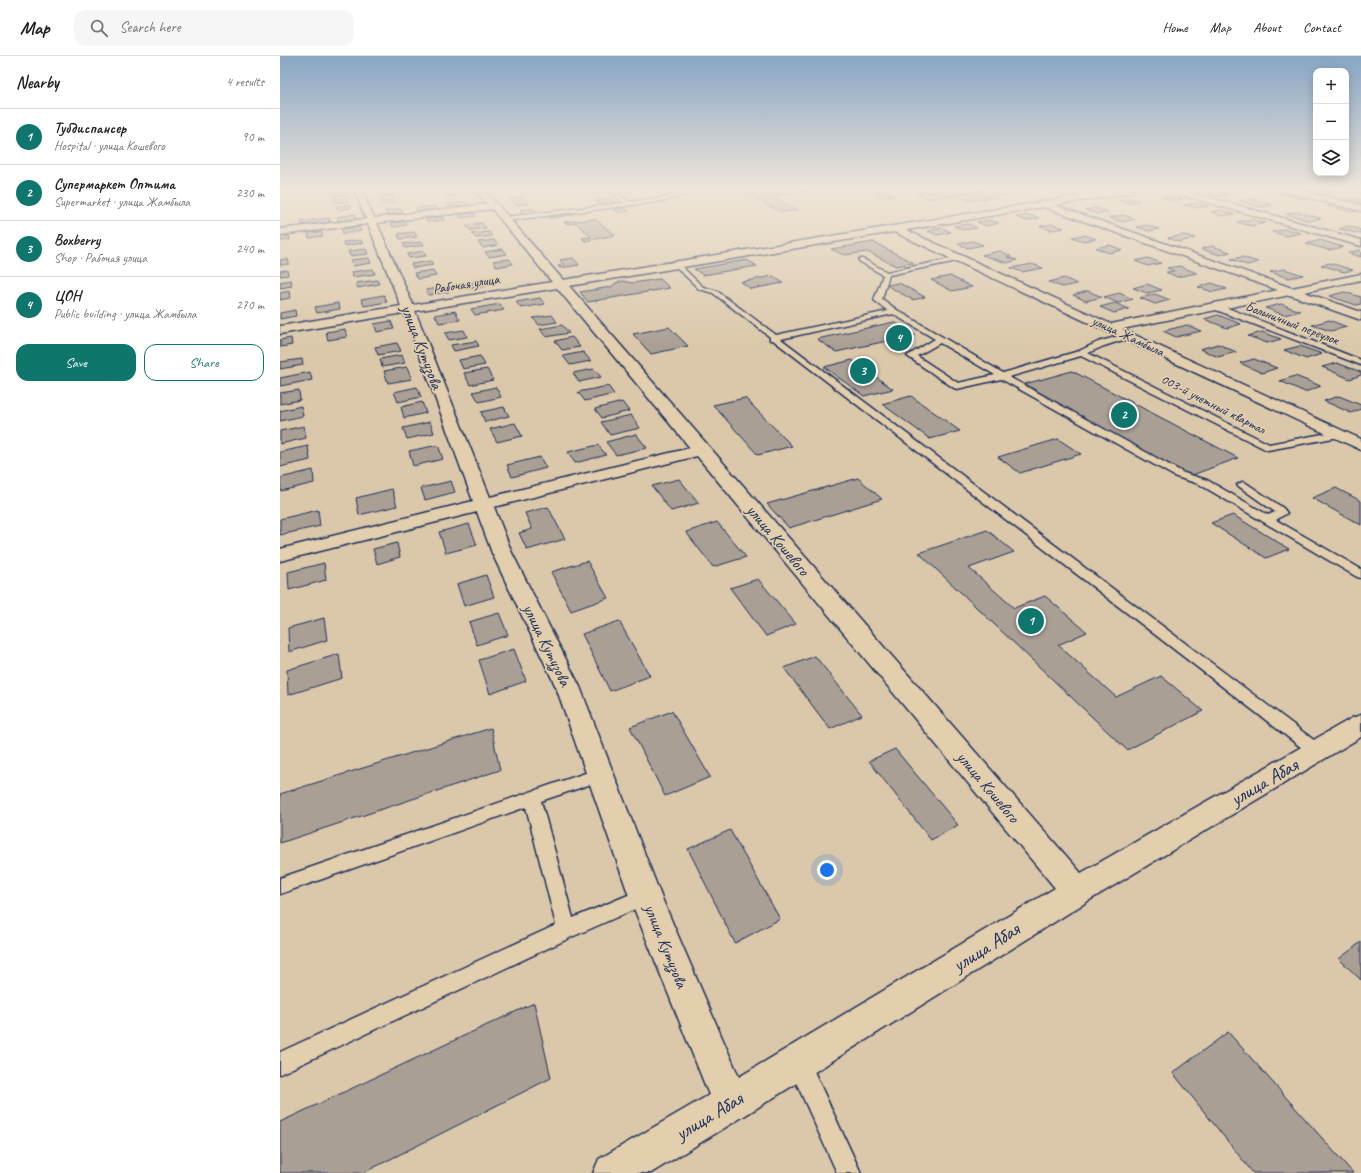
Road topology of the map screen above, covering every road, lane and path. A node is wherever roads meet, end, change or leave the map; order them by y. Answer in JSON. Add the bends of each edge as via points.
{"nodes":[{"id":1,"x":381,"y":242,"type":"edge"},
{"id":2,"x":524,"y":242,"type":"edge"},
{"id":3,"x":808,"y":242,"type":"edge"},
{"id":4,"x":924,"y":242,"type":"edge"},
{"id":5,"x":1156,"y":242,"type":"edge"},
{"id":6,"x":960,"y":259,"type":"junction"},
{"id":7,"x":861,"y":260,"type":"dead end"},
{"id":8,"x":676,"y":264,"type":"junction"},
{"id":9,"x":886,"y":274,"type":"junction"},
{"id":10,"x":1361,"y":277,"type":"edge"},
{"id":11,"x":558,"y":283,"type":"junction"},
{"id":12,"x":1290,"y":292,"type":"junction"},
{"id":13,"x":1214,"y":306,"type":"junction"},
{"id":14,"x":408,"y":308,"type":"junction"},
{"id":15,"x":894,"y":312,"type":"junction"},
{"id":16,"x":1361,"y":316,"type":"edge"},
{"id":17,"x":1109,"y":328,"type":"junction"},
{"id":18,"x":280,"y":330,"type":"edge"},
{"id":19,"x":1126,"y":336,"type":"junction"},
{"id":20,"x":773,"y":338,"type":"junction"},
{"id":21,"x":941,"y":340,"type":"junction"},
{"id":22,"x":1082,"y":353,"type":"junction"},
{"id":23,"x":1361,"y":363,"type":"edge"},
{"id":24,"x":1002,"y":376,"type":"junction"},
{"id":25,"x":1339,"y":434,"type":"junction"},
{"id":26,"x":1361,"y":445,"type":"edge"},
{"id":27,"x":702,"y":450,"type":"junction"},
{"id":28,"x":1242,"y":485,"type":"dead end"},
{"id":29,"x":483,"y":505,"type":"junction"},
{"id":30,"x":1267,"y":520,"type":"junction"},
{"id":31,"x":280,"y":555,"type":"edge"},
{"id":32,"x":1361,"y":574,"type":"edge"},
{"id":33,"x":1361,"y":725,"type":"edge"},
{"id":34,"x":1317,"y":751,"type":"junction"},
{"id":35,"x":600,"y":774,"type":"junction"},
{"id":36,"x":532,"y":798,"type":"junction"},
{"id":37,"x":280,"y":886,"type":"edge"},
{"id":38,"x":1077,"y":891,"type":"junction"},
{"id":39,"x":645,"y":896,"type":"junction"},
{"id":40,"x":567,"y":930,"type":"junction"},
{"id":41,"x":798,"y":1062,"type":"junction"},
{"id":42,"x":280,"y":1063,"type":"edge"},
{"id":43,"x":731,"y":1103,"type":"junction"},
{"id":44,"x":613,"y":1173,"type":"edge"},
{"id":45,"x":849,"y":1173,"type":"edge"}],
"edges":[{"from":1,"to":14,"type":"street","name":"улица Кутузова"},
{"from":2,"to":11,"type":"street","name":"улица Кошевого"},
{"from":3,"to":8,"type":"street","name":"Рабочая улица"},
{"from":4,"to":6,"type":"street","name":"улица Жамбыла"},
{"from":5,"to":12,"type":"street"},
{"from":6,"to":9,"type":"lane"},
{"from":6,"to":17,"type":"street","name":"улица Жамбыла"},
{"from":7,"to":9,"type":"lane"},
{"from":8,"to":11,"type":"street","name":"Рабочая улица"},
{"from":8,"to":20,"type":"lane","via":[[701,288],[715,292]]},
{"from":9,"to":15,"type":"lane","via":[[878,300]]},
{"from":10,"to":12,"type":"street"},
{"from":11,"to":14,"type":"street","name":"Рабочая улица"},
{"from":11,"to":27,"type":"street","name":"улица Кошевого"},
{"from":12,"to":13,"type":"street"},
{"from":12,"to":16,"type":"street"},
{"from":13,"to":17,"type":"street"},
{"from":13,"to":23,"type":"lane","name":"Больничный переулок"},
{"from":14,"to":18,"type":"street","name":"Рабочая улица"},
{"from":14,"to":29,"type":"street","name":"улица Кутузова"},
{"from":15,"to":20,"type":"lane"},
{"from":15,"to":21,"type":"lane"},
{"from":17,"to":19,"type":"street","name":"улица Жамбыла"},
{"from":19,"to":22,"type":"lane"},
{"from":19,"to":25,"type":"street","name":"улица Жамбыла"},
{"from":20,"to":34,"type":"lane"},
{"from":21,"to":24,"type":"lane"},
{"from":21,"to":24,"type":"lane","via":[[911,356],[957,386]]},
{"from":22,"to":24,"type":"lane"},
{"from":22,"to":25,"type":"lane","name":"003-й учетный квартал","via":[[1268,447]]},
{"from":24,"to":30,"type":"lane","via":[[1180,475],[1200,480]]},
{"from":25,"to":26,"type":"street","name":"улица Жамбыла"},
{"from":27,"to":29,"type":"street"},
{"from":27,"to":38,"type":"street","name":"улица Кошевого"},
{"from":28,"to":30,"type":"lane","via":[[1281,513]]},
{"from":29,"to":31,"type":"street"},
{"from":29,"to":35,"type":"street","name":"улица Кутузова","via":[[502,553],[568,687]]},
{"from":30,"to":32,"type":"lane"},
{"from":33,"to":34,"type":"street","name":"улица Абая"},
{"from":34,"to":38,"type":"street","name":"улица Абая"},
{"from":35,"to":36,"type":"lane"},
{"from":35,"to":39,"type":"street","name":"улица Кутузова"},
{"from":36,"to":37,"type":"lane"},
{"from":36,"to":40,"type":"lane"},
{"from":38,"to":41,"type":"street","name":"улица Абая"},
{"from":39,"to":40,"type":"lane"},
{"from":39,"to":43,"type":"street","name":"улица Кутузова"},
{"from":40,"to":42,"type":"lane"},
{"from":41,"to":43,"type":"street","name":"улица Абая"},
{"from":41,"to":45,"type":"lane"},
{"from":43,"to":44,"type":"street","name":"улица Абая"}]}
